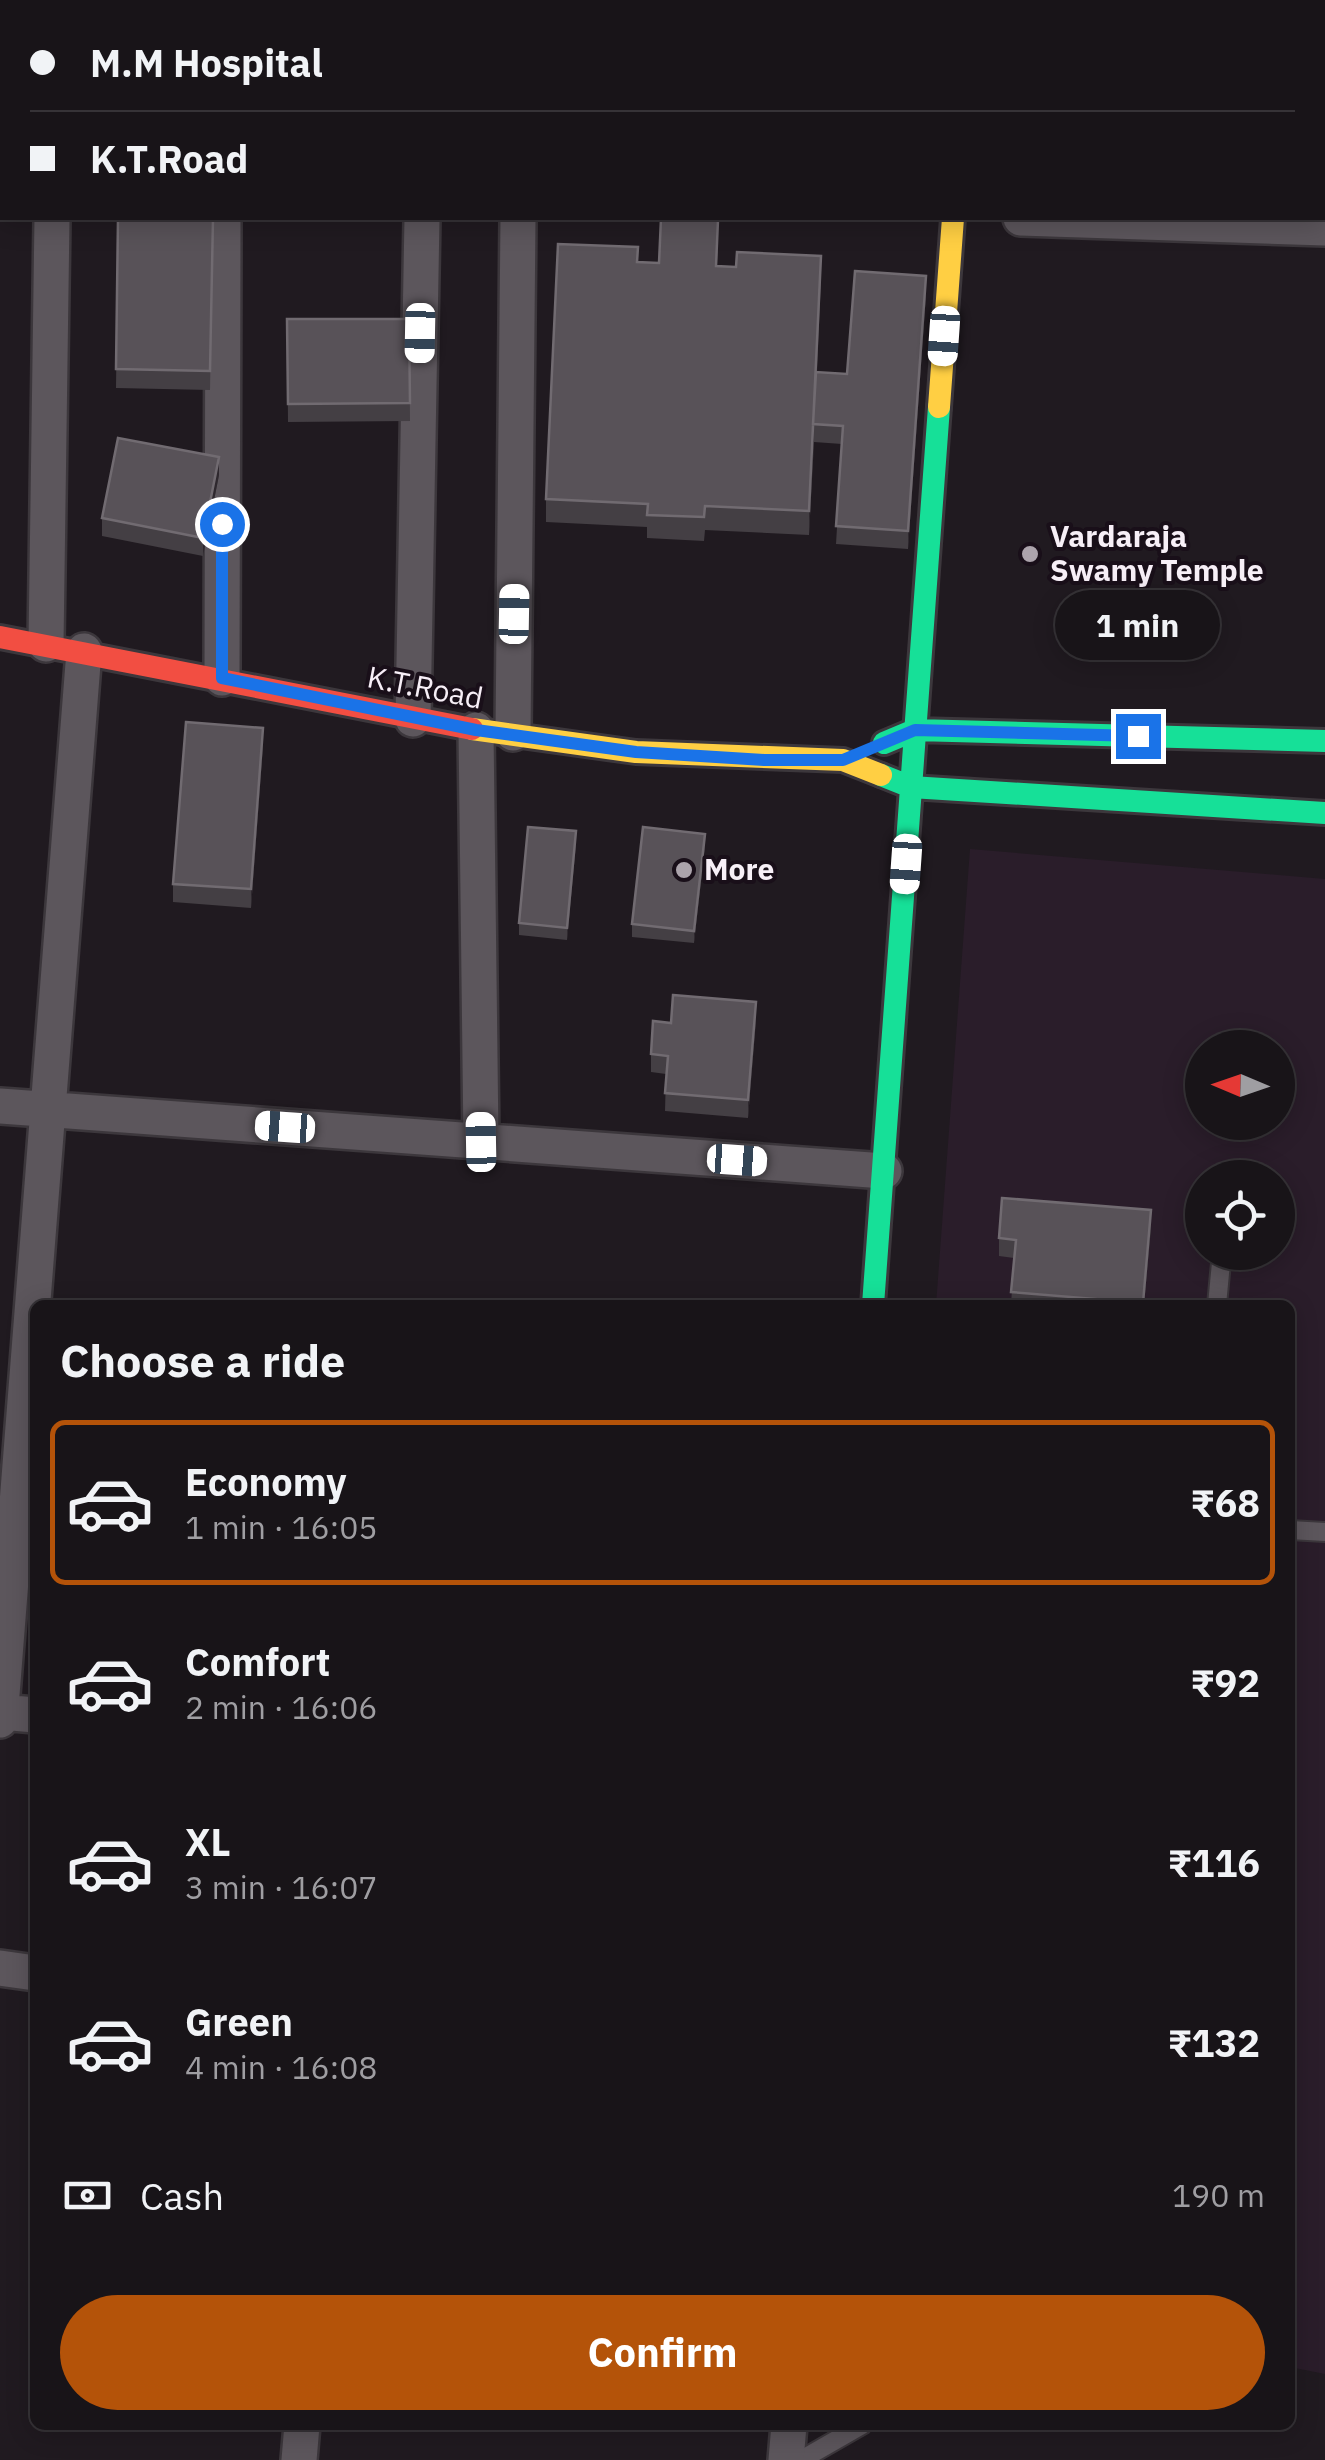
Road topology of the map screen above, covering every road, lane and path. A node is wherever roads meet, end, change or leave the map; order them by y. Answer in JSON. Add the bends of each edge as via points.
{"nodes":[{"id":1,"x":52,"y":220,"type":"edge"},
{"id":2,"x":223,"y":220,"type":"edge"},
{"id":3,"x":422,"y":220,"type":"edge"},
{"id":4,"x":518,"y":220,"type":"edge"},
{"id":5,"x":953,"y":220,"type":"edge"},
{"id":6,"x":1192,"y":220,"type":"edge"},
{"id":7,"x":1325,"y":228,"type":"edge"},
{"id":8,"x":0,"y":637,"type":"edge"},
{"id":9,"x":46,"y":644,"type":"junction"},
{"id":10,"x":84,"y":652,"type":"junction"},
{"id":11,"x":222,"y":678,"type":"junction"},
{"id":12,"x":414,"y":719,"type":"junction"},
{"id":13,"x":476,"y":730,"type":"junction"},
{"id":14,"x":915,"y":730,"type":"junction"},
{"id":15,"x":513,"y":733,"type":"junction"},
{"id":16,"x":1325,"y":741,"type":"edge"},
{"id":17,"x":843,"y":760,"type":"junction"},
{"id":18,"x":911,"y":787,"type":"junction"},
{"id":19,"x":1325,"y":813,"type":"edge"},
{"id":20,"x":0,"y":1106,"type":"edge"},
{"id":21,"x":50,"y":1110,"type":"junction"},
{"id":22,"x":481,"y":1142,"type":"junction"},
{"id":23,"x":884,"y":1171,"type":"junction"},
{"id":24,"x":1221,"y":1270,"type":"edge"},
{"id":25,"x":32,"y":1300,"type":"edge"},
{"id":26,"x":873,"y":1300,"type":"edge"},
{"id":27,"x":1218,"y":1300,"type":"edge"},
{"id":28,"x":30,"y":1321,"type":"edge"},
{"id":29,"x":19,"y":1437,"type":"edge"},
{"id":30,"x":1295,"y":1530,"type":"edge"},
{"id":31,"x":1325,"y":1532,"type":"edge"},
{"id":32,"x":0,"y":1712,"type":"edge"},
{"id":33,"x":30,"y":1715,"type":"edge"},
{"id":34,"x":0,"y":1720,"type":"edge"},
{"id":35,"x":0,"y":1968,"type":"edge"},
{"id":36,"x":30,"y":1972,"type":"edge"},
{"id":37,"x":302,"y":2430,"type":"edge"},
{"id":38,"x":789,"y":2430,"type":"edge"},
{"id":39,"x":853,"y":2430,"type":"edge"},
{"id":40,"x":299,"y":2460,"type":"edge"},
{"id":41,"x":786,"y":2460,"type":"edge"},
{"id":42,"x":801,"y":2460,"type":"edge"}],
"edges":[{"from":1,"to":9,"type":"street"},
{"from":2,"to":11,"type":"street"},
{"from":3,"to":12,"type":"street"},
{"from":4,"to":15,"type":"street"},
{"from":5,"to":14,"type":"main road"},
{"from":6,"to":7,"type":"street"},
{"from":8,"to":9,"type":"main road","name":"K.T.Road"},
{"from":9,"to":10,"type":"main road","name":"K.T.Road"},
{"from":10,"to":11,"type":"main road","name":"K.T.Road"},
{"from":10,"to":21,"type":"street"},
{"from":11,"to":12,"type":"main road","name":"K.T.Road"},
{"from":12,"to":13,"type":"main road","name":"K.T.Road"},
{"from":13,"to":15,"type":"main road","name":"K.T.Road"},
{"from":13,"to":22,"type":"street"},
{"from":14,"to":16,"type":"main road","name":"K.T.Road"},
{"from":14,"to":17,"type":"main road","name":"K.T.Road"},
{"from":14,"to":18,"type":"main road"},
{"from":15,"to":17,"type":"main road","name":"K.T.Road","via":[[636,752]]},
{"from":17,"to":18,"type":"main road","name":"K.T.Road"},
{"from":18,"to":19,"type":"main road","name":"K.T.Road"},
{"from":18,"to":23,"type":"main road"},
{"from":20,"to":21,"type":"street"},
{"from":21,"to":22,"type":"street"},
{"from":21,"to":25,"type":"street"},
{"from":22,"to":23,"type":"street"},
{"from":23,"to":26,"type":"main road"},
{"from":24,"to":27,"type":"lane"},
{"from":28,"to":29,"type":"street"},
{"from":29,"to":32,"type":"street"},
{"from":30,"to":31,"type":"lane"},
{"from":32,"to":33,"type":"street"},
{"from":32,"to":34,"type":"street"},
{"from":35,"to":36,"type":"street"},
{"from":37,"to":40,"type":"street"},
{"from":38,"to":41,"type":"street"},
{"from":39,"to":42,"type":"lane"}]}
